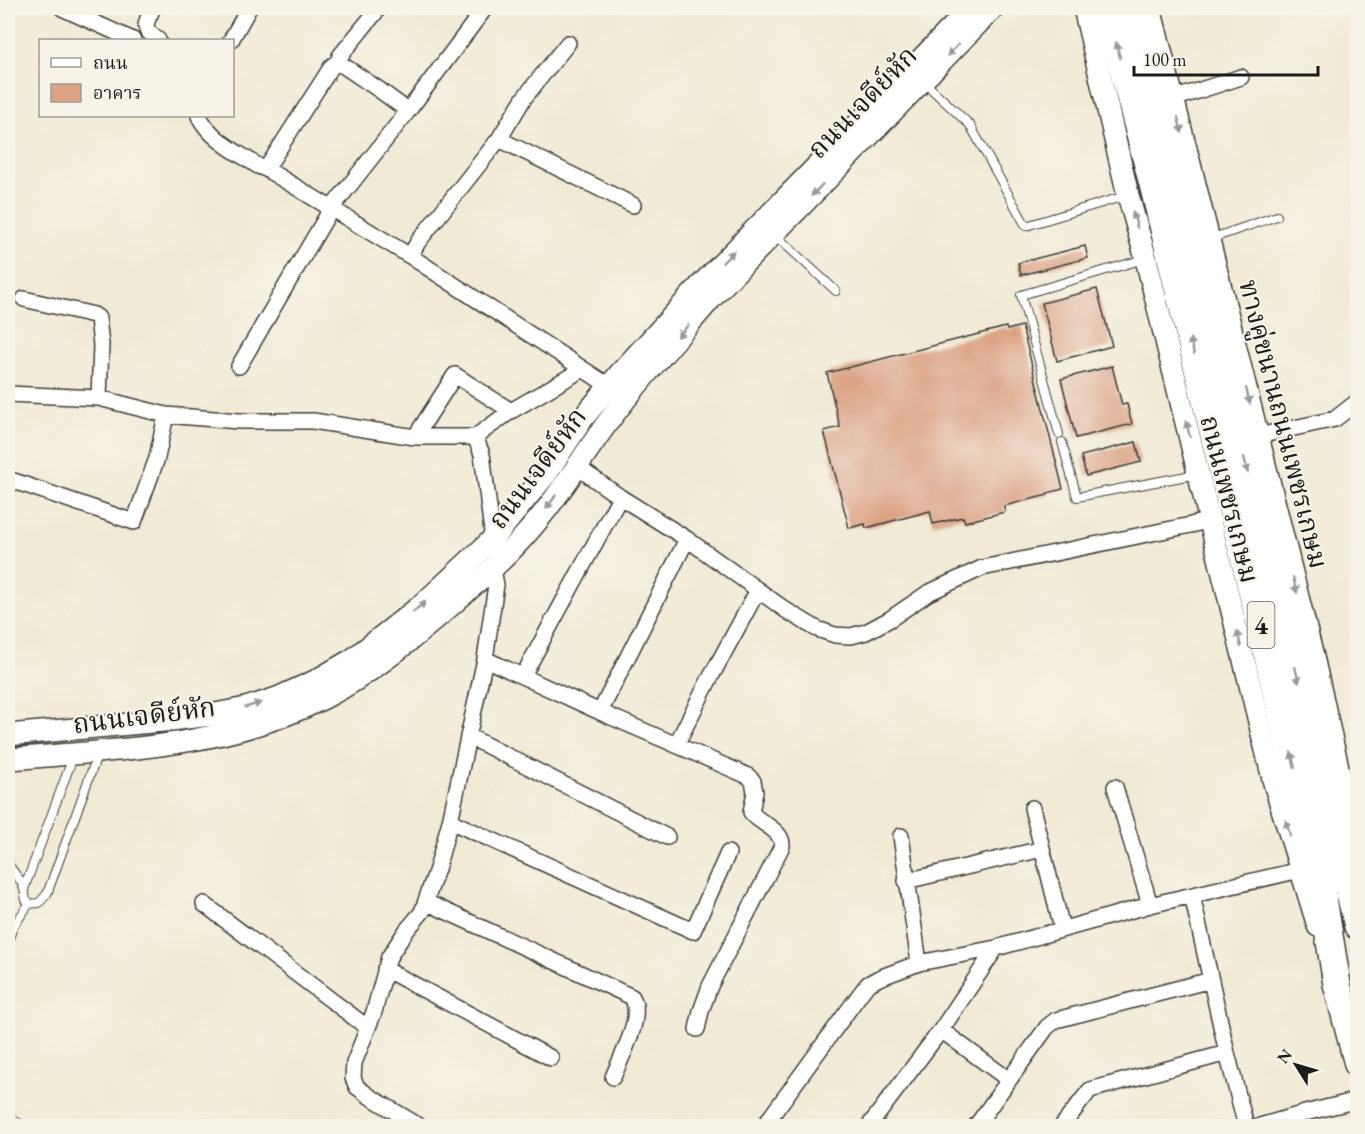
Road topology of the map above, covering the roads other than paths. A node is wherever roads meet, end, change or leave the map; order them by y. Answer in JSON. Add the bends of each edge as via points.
{"nodes":[{"id":1,"x":64,"y":8,"type":"edge"},
{"id":2,"x":153,"y":8,"type":"edge"},
{"id":3,"x":249,"y":8,"type":"edge"},
{"id":4,"x":379,"y":8,"type":"edge"},
{"id":5,"x":485,"y":8,"type":"edge"},
{"id":6,"x":971,"y":8,"type":"edge"},
{"id":7,"x":993,"y":8,"type":"edge"},
{"id":8,"x":1084,"y":8,"type":"edge"},
{"id":9,"x":1107,"y":8,"type":"edge"},
{"id":10,"x":1131,"y":8,"type":"edge"},
{"id":11,"x":1150,"y":8,"type":"edge"},
{"id":12,"x":131,"y":39,"type":"edge"},
{"id":13,"x":156,"y":39,"type":"edge"},
{"id":14,"x":232,"y":39,"type":"edge"},
{"id":15,"x":568,"y":43,"type":"dead end"},
{"id":16,"x":338,"y":62,"type":"junction"},
{"id":17,"x":1241,"y":77,"type":"dead end"},
{"id":18,"x":922,"y":81,"type":"junction"},
{"id":19,"x":1173,"y":99,"type":"junction"},
{"id":20,"x":408,"y":111,"type":"junction"},
{"id":21,"x":200,"y":117,"type":"edge"},
{"id":22,"x":500,"y":139,"type":"junction"},
{"id":23,"x":266,"y":169,"type":"junction"},
{"id":24,"x":1165,"y":186,"type":"junction"},
{"id":25,"x":1128,"y":195,"type":"junction"},
{"id":26,"x":633,"y":205,"type":"dead end"},
{"id":27,"x":331,"y":208,"type":"junction"},
{"id":28,"x":1276,"y":216,"type":"dead end"},
{"id":29,"x":774,"y":234,"type":"junction"},
{"id":30,"x":1209,"y":239,"type":"junction"},
{"id":31,"x":410,"y":256,"type":"junction"},
{"id":32,"x":1146,"y":259,"type":"junction"},
{"id":33,"x":836,"y":291,"type":"dead end"},
{"id":34,"x":24,"y":299,"type":"dead end"},
{"id":35,"x":239,"y":366,"type":"dead end"},
{"id":36,"x":583,"y":369,"type":"junction"},
{"id":37,"x":609,"y":386,"type":"junction"},
{"id":38,"x":8,"y":394,"type":"edge"},
{"id":39,"x":99,"y":398,"type":"junction"},
{"id":40,"x":1358,"y":401,"type":"edge"},
{"id":41,"x":511,"y":411,"type":"junction"},
{"id":42,"x":166,"y":415,"type":"junction"},
{"id":43,"x":1258,"y":436,"type":"junction"},
{"id":44,"x":416,"y":437,"type":"junction"},
{"id":45,"x":475,"y":437,"type":"junction"},
{"id":46,"x":577,"y":467,"type":"junction"},
{"id":47,"x":1198,"y":474,"type":"junction"},
{"id":48,"x":8,"y":479,"type":"edge"},
{"id":49,"x":620,"y":497,"type":"junction"},
{"id":50,"x":1210,"y":520,"type":"junction"},
{"id":51,"x":493,"y":539,"type":"junction"},
{"id":52,"x":687,"y":539,"type":"junction"},
{"id":53,"x":493,"y":569,"type":"junction"},
{"id":54,"x":758,"y":590,"type":"junction"},
{"id":55,"x":485,"y":659,"type":"junction"},
{"id":56,"x":523,"y":676,"type":"junction"},
{"id":57,"x":600,"y":712,"type":"junction"},
{"id":58,"x":8,"y":735,"type":"edge"},
{"id":59,"x":468,"y":736,"type":"junction"},
{"id":60,"x":676,"y":746,"type":"junction"},
{"id":61,"x":99,"y":751,"type":"junction"},
{"id":62,"x":74,"y":753,"type":"junction"},
{"id":63,"x":8,"y":759,"type":"edge"},
{"id":64,"x":1115,"y":787,"type":"dead end"},
{"id":65,"x":1032,"y":808,"type":"dead end"},
{"id":66,"x":450,"y":820,"type":"junction"},
{"id":67,"x":901,"y":836,"type":"dead end"},
{"id":68,"x":666,"y":837,"type":"dead end"},
{"id":69,"x":1042,"y":849,"type":"junction"},
{"id":70,"x":728,"y":853,"type":"dead end"},
{"id":71,"x":1358,"y":856,"type":"edge"},
{"id":72,"x":8,"y":864,"type":"edge"},
{"id":73,"x":1300,"y":870,"type":"junction"},
{"id":74,"x":906,"y":881,"type":"junction"},
{"id":75,"x":24,"y":889,"type":"junction"},
{"id":76,"x":1192,"y":895,"type":"junction"},
{"id":77,"x":426,"y":902,"type":"junction"},
{"id":78,"x":29,"y":904,"type":"junction"},
{"id":79,"x":204,"y":904,"type":"dead end"},
{"id":80,"x":1150,"y":905,"type":"junction"},
{"id":81,"x":1358,"y":926,"type":"edge"},
{"id":82,"x":1062,"y":928,"type":"junction"},
{"id":83,"x":8,"y":941,"type":"edge"},
{"id":84,"x":996,"y":948,"type":"junction"},
{"id":85,"x":919,"y":963,"type":"junction"},
{"id":86,"x":384,"y":969,"type":"junction"},
{"id":87,"x":1211,"y":980,"type":"junction"},
{"id":88,"x":1337,"y":984,"type":"junction"},
{"id":89,"x":368,"y":1028,"type":"junction"},
{"id":90,"x":697,"y":1029,"type":"dead end"},
{"id":91,"x":941,"y":1030,"type":"junction"},
{"id":92,"x":1227,"y":1053,"type":"junction"},
{"id":93,"x":551,"y":1058,"type":"dead end"},
{"id":94,"x":1358,"y":1064,"type":"edge"},
{"id":95,"x":613,"y":1077,"type":"dead end"},
{"id":96,"x":1009,"y":1080,"type":"junction"},
{"id":97,"x":1358,"y":1100,"type":"edge"},
{"id":98,"x":8,"y":1117,"type":"edge"},
{"id":99,"x":24,"y":1126,"type":"edge"},
{"id":100,"x":419,"y":1126,"type":"edge"},
{"id":101,"x":764,"y":1126,"type":"edge"},
{"id":102,"x":869,"y":1126,"type":"edge"},
{"id":103,"x":976,"y":1126,"type":"edge"},
{"id":104,"x":1062,"y":1126,"type":"edge"},
{"id":105,"x":1246,"y":1126,"type":"edge"},
{"id":106,"x":1260,"y":1126,"type":"edge"}],
"edges":[{"from":1,"to":12,"type":"street"},
{"from":2,"to":13,"type":"street","via":[[145,24],[148,34]]},
{"from":3,"to":14,"type":"street"},
{"from":4,"to":16,"type":"street"},
{"from":5,"to":20,"type":"street"},
{"from":37,"to":6,"type":"main road","name":"ถนนเจดีย์หัก","one_way":true,"via":[[699,287]]},
{"from":7,"to":18,"type":"main road","name":"ถนนเจดีย์หัก","one_way":true},
{"from":8,"to":25,"type":"main road","number":"4"},
{"from":24,"to":9,"type":"highway","name":"ถนนเพชรเกษม","number":"4","one_way":true},
{"from":10,"to":24,"type":"highway","name":"ถนนเพชรเกษม","number":"4"},
{"from":11,"to":19,"type":"main road","name":"ทางคู่ขนานถนนเพชรเกษม","number":"4"},
{"from":15,"to":22,"type":"street","via":[[525,98]]},
{"from":16,"to":20,"type":"street"},
{"from":16,"to":23,"type":"street"},
{"from":17,"to":19,"type":"street"},
{"from":18,"to":25,"type":"lane","via":[[970,125],[1026,226]]},
{"from":18,"to":29,"type":"main road","name":"ถนนเจดีย์หัก","one_way":true},
{"from":19,"to":30,"type":"main road","name":"ทางคู่ขนานถนนเพชรเกษม","number":"4","one_way":true},
{"from":20,"to":27,"type":"street"},
{"from":21,"to":23,"type":"street","via":[[213,135]]},
{"from":22,"to":26,"type":"street"},
{"from":22,"to":31,"type":"street"},
{"from":23,"to":27,"type":"street"},
{"from":24,"to":81,"type":"highway","name":"ถนนเพชรเกษม","number":"4","one_way":true,"via":[[1292,650]]},
{"from":88,"to":24,"type":"highway","name":"ถนนเพชรเกษม","number":"4","one_way":true,"via":[[1318,868]]},
{"from":32,"to":25,"type":"main road","number":"4","one_way":true},
{"from":27,"to":31,"type":"street"},
{"from":27,"to":35,"type":"street"},
{"from":28,"to":30,"type":"lane"},
{"from":29,"to":33,"type":"lane"},
{"from":29,"to":46,"type":"main road","name":"ถนนเจดีย์หัก","one_way":true,"via":[[712,298],[643,379]]},
{"from":30,"to":43,"type":"main road","name":"ทางคู่ขนานถนนเพชรเกษม","number":"4","one_way":true},
{"from":31,"to":36,"type":"street"},
{"from":47,"to":32,"type":"main road","number":"4","one_way":true},
{"from":32,"to":47,"type":"lane","via":[[1022,295],[1077,497]]},
{"from":34,"to":39,"type":"street","via":[[98,318]]},
{"from":36,"to":37,"type":"street"},
{"from":36,"to":41,"type":"street"},
{"from":37,"to":51,"type":"main road","name":"ถนนเจดีย์หัก"},
{"from":38,"to":39,"type":"street"},
{"from":39,"to":42,"type":"street"},
{"from":40,"to":43,"type":"street","via":[[1335,419]]},
{"from":41,"to":44,"type":"street","via":[[455,375]]},
{"from":41,"to":45,"type":"street"},
{"from":42,"to":44,"type":"street","via":[[239,421],[313,421]]},
{"from":42,"to":48,"type":"street","via":[[157,458],[134,522]]},
{"from":43,"to":71,"type":"main road","name":"ทางคู่ขนานถนนเพชรเกษม","number":"4","one_way":true},
{"from":44,"to":45,"type":"street"},
{"from":45,"to":51,"type":"street","via":[[482,453]]},
{"from":46,"to":49,"type":"street"},
{"from":46,"to":53,"type":"main road","name":"ถนนเจดีย์หัก","one_way":true,"via":[[534,525]]},
{"from":47,"to":50,"type":"main road","number":"4"},
{"from":49,"to":52,"type":"street"},
{"from":49,"to":56,"type":"street"},
{"from":50,"to":54,"type":"street","via":[[982,567],[928,593],[866,632],[851,636],[817,629]]},
{"from":73,"to":50,"type":"main road","number":"4","one_way":true,"via":[[1274,783]]},
{"from":58,"to":51,"type":"main road","name":"ถนนเจดีย์หัก","one_way":true,"via":[[210,715],[277,698],[353,659],[423,604]]},
{"from":52,"to":54,"type":"street"},
{"from":52,"to":57,"type":"street"},
{"from":53,"to":55,"type":"street","via":[[496,585]]},
{"from":53,"to":61,"type":"main road","name":"ถนนเจดีย์หัก","via":[[422,630],[323,699],[232,732],[172,745]]},
{"from":54,"to":60,"type":"street"},
{"from":55,"to":56,"type":"street"},
{"from":55,"to":59,"type":"street"},
{"from":56,"to":57,"type":"street"},
{"from":57,"to":60,"type":"street"},
{"from":59,"to":66,"type":"street"},
{"from":59,"to":68,"type":"street"},
{"from":60,"to":90,"type":"street","via":[[753,781],[751,812],[783,841],[710,986]]},
{"from":61,"to":62,"type":"main road","name":"ถนนเจดีย์หัก"},
{"from":61,"to":78,"type":"lane","via":[[47,894],[39,903]]},
{"from":62,"to":63,"type":"main road","name":"ถนนเจดีย์หัก"},
{"from":62,"to":75,"type":"lane"},
{"from":64,"to":80,"type":"street"},
{"from":65,"to":69,"type":"street"},
{"from":66,"to":70,"type":"street","via":[[693,930]]},
{"from":66,"to":77,"type":"street"},
{"from":67,"to":74,"type":"street"},
{"from":69,"to":74,"type":"street"},
{"from":69,"to":82,"type":"street"},
{"from":72,"to":75,"type":"lane"},
{"from":73,"to":76,"type":"street"},
{"from":73,"to":88,"type":"main road","number":"4"},
{"from":74,"to":85,"type":"street"},
{"from":75,"to":78,"type":"lane"},
{"from":76,"to":80,"type":"street"},
{"from":76,"to":87,"type":"street"},
{"from":77,"to":86,"type":"street"},
{"from":77,"to":95,"type":"street","via":[[632,997],[634,1026]]},
{"from":78,"to":83,"type":"lane"},
{"from":79,"to":89,"type":"street"},
{"from":80,"to":82,"type":"street"},
{"from":82,"to":84,"type":"street"},
{"from":84,"to":85,"type":"street"},
{"from":84,"to":91,"type":"street"},
{"from":85,"to":101,"type":"street","via":[[868,984]]},
{"from":86,"to":89,"type":"street","via":[[384,981]]},
{"from":86,"to":93,"type":"street"},
{"from":87,"to":92,"type":"street"},
{"from":87,"to":96,"type":"street","via":[[1056,1020]]},
{"from":88,"to":94,"type":"highway","name":"ถนนเพชรเกษม","number":"4"},
{"from":89,"to":100,"type":"street","via":[[352,1078],[369,1096]]},
{"from":91,"to":96,"type":"street"},
{"from":91,"to":102,"type":"street"},
{"from":92,"to":104,"type":"street","via":[[1090,1090]]},
{"from":92,"to":105,"type":"street"},
{"from":96,"to":103,"type":"street"},
{"from":97,"to":106,"type":"street"},
{"from":98,"to":99,"type":"lane"}]}
